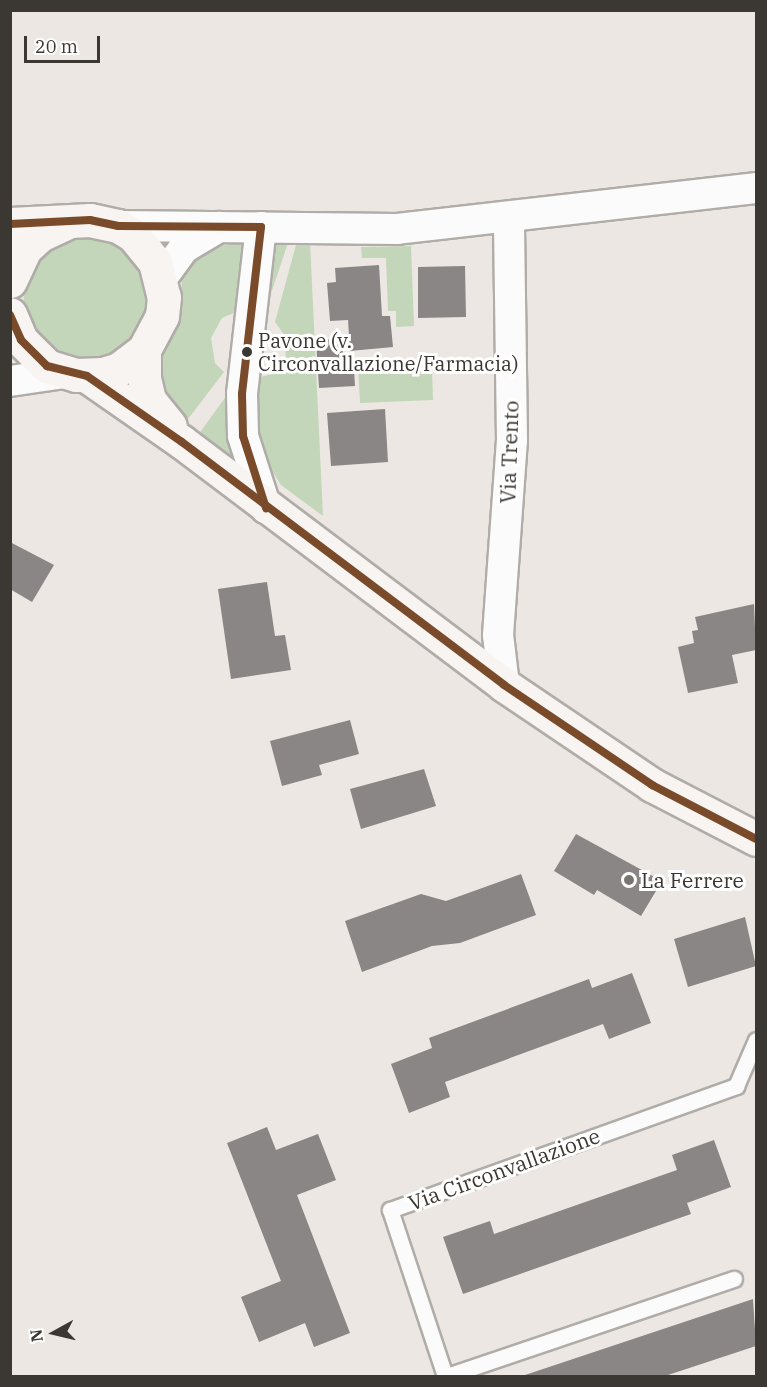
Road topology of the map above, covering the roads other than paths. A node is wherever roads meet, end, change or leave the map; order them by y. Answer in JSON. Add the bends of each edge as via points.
{"nodes":[{"id":1,"x":756,"y":188,"type":"edge"},
{"id":2,"x":509,"y":218,"type":"junction"},
{"id":3,"x":76,"y":220,"type":"junction"},
{"id":4,"x":10,"y":224,"type":"edge"},
{"id":5,"x":118,"y":226,"type":"junction"},
{"id":6,"x":220,"y":227,"type":"junction"},
{"id":7,"x":261,"y":227,"type":"junction"},
{"id":8,"x":162,"y":278,"type":"junction"},
{"id":9,"x":10,"y":281,"type":"edge"},
{"id":10,"x":10,"y":314,"type":"edge"},
{"id":11,"x":144,"y":350,"type":"junction"},
{"id":12,"x":76,"y":374,"type":"junction"},
{"id":13,"x":10,"y":381,"type":"edge"},
{"id":14,"x":182,"y":442,"type":"junction"},
{"id":15,"x":266,"y":508,"type":"junction"},
{"id":16,"x":504,"y":685,"type":"junction"},
{"id":17,"x":756,"y":839,"type":"edge"},
{"id":18,"x":756,"y":1040,"type":"edge"},
{"id":19,"x":734,"y":1279,"type":"dead end"},
{"id":20,"x":446,"y":1377,"type":"edge"}],
"edges":[{"from":1,"to":2,"type":"street"},
{"from":2,"to":7,"type":"street","via":[[397,229]]},
{"from":2,"to":16,"type":"street","name":"Via Trento","via":[[512,440],[498,635]]},
{"from":3,"to":4,"type":"main road"},
{"from":3,"to":5,"type":"main road"},
{"from":3,"to":9,"type":"main road","via":[[40,235],[25,249]]},
{"from":5,"to":6,"type":"street"},
{"from":5,"to":8,"type":"main road","via":[[146,247]]},
{"from":6,"to":7,"type":"street"},
{"from":6,"to":8,"type":"street","via":[[184,248]]},
{"from":7,"to":15,"type":"street","via":[[242,394],[243,436]]},
{"from":8,"to":11,"type":"main road","via":[[162,316]]},
{"from":10,"to":12,"type":"main road","via":[[32,354]]},
{"from":11,"to":12,"type":"main road","via":[[119,369]]},
{"from":11,"to":14,"type":"main road","via":[[149,400]]},
{"from":12,"to":13,"type":"street"},
{"from":12,"to":14,"type":"main road"},
{"from":14,"to":15,"type":"main road"},
{"from":15,"to":16,"type":"main road"},
{"from":16,"to":17,"type":"main road","via":[[652,784]]},
{"from":18,"to":20,"type":"lane","name":"Via Circonvallazione","via":[[736,1086],[390,1210]]},
{"from":19,"to":20,"type":"lane","name":"Via Circonvallazione"}]}
